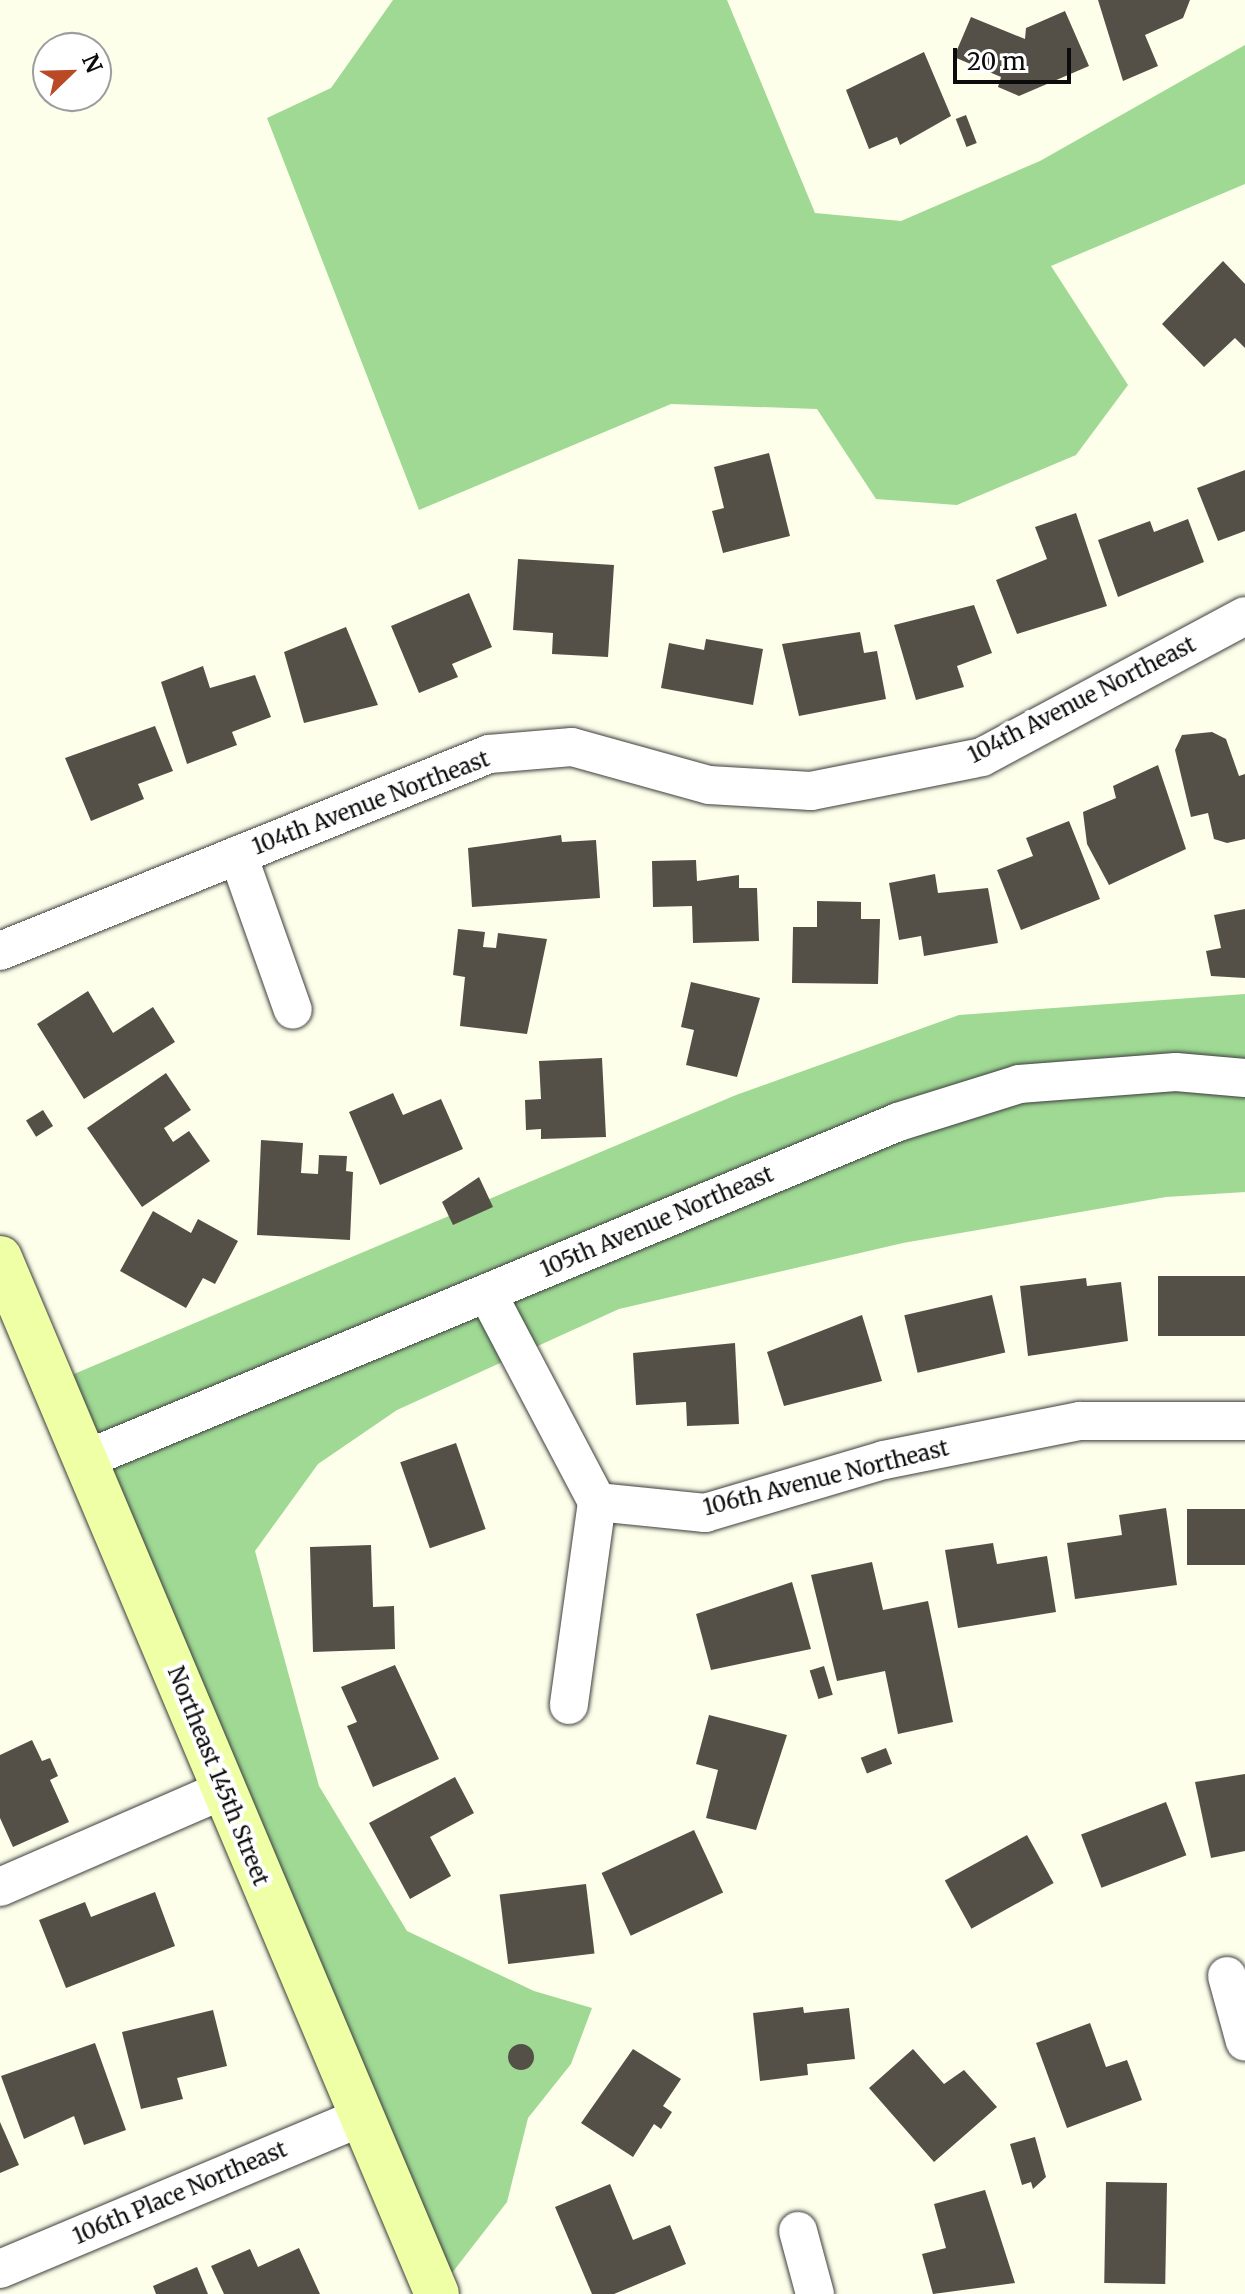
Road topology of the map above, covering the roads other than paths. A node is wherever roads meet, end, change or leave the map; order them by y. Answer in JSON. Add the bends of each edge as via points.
{"nodes":[{"id":1,"x":1245,"y":616,"type":"edge"},
{"id":2,"x":238,"y":855,"type":"junction"},
{"id":3,"x":0,"y":951,"type":"edge"},
{"id":4,"x":293,"y":1010,"type":"dead end"},
{"id":5,"x":1245,"y":1078,"type":"edge"},
{"id":6,"x":0,"y":1258,"type":"edge"},
{"id":7,"x":487,"y":1293,"type":"junction"},
{"id":8,"x":1245,"y":1421,"type":"edge"},
{"id":9,"x":89,"y":1458,"type":"junction"},
{"id":10,"x":597,"y":1502,"type":"junction"},
{"id":11,"x":569,"y":1705,"type":"dead end"},
{"id":12,"x":223,"y":1790,"type":"junction"},
{"id":13,"x":0,"y":1887,"type":"edge"},
{"id":14,"x":1227,"y":1976,"type":"dead end"},
{"id":15,"x":1245,"y":2042,"type":"edge"},
{"id":16,"x":360,"y":2118,"type":"junction"},
{"id":17,"x":798,"y":2231,"type":"dead end"},
{"id":18,"x":0,"y":2269,"type":"edge"},
{"id":19,"x":437,"y":2294,"type":"edge"},
{"id":20,"x":815,"y":2294,"type":"edge"}],
"edges":[{"from":1,"to":2,"type":"street","name":"104th Avenue Northeast","via":[[982,757],[898,779],[811,791],[753,788],[709,785],[572,747],[489,754]]},
{"from":2,"to":3,"type":"street","name":"104th Avenue Northeast"},
{"from":2,"to":4,"type":"street"},
{"from":5,"to":7,"type":"street","name":"105th Avenue Northeast","via":[[1176,1072],[1019,1084],[898,1122]]},
{"from":6,"to":9,"type":"street","name":"Northeast 145th Street"},
{"from":7,"to":9,"type":"street","name":"105th Avenue Northeast"},
{"from":7,"to":10,"type":"street"},
{"from":8,"to":10,"type":"street","name":"106th Avenue Northeast","via":[[1080,1421],[884,1460],[705,1513]]},
{"from":9,"to":12,"type":"street","name":"Northeast 145th Street"},
{"from":10,"to":11,"type":"street"},
{"from":12,"to":13,"type":"street"},
{"from":12,"to":16,"type":"street","name":"Northeast 145th Street"},
{"from":14,"to":15,"type":"street"},
{"from":16,"to":18,"type":"street","name":"106th Place Northeast"},
{"from":16,"to":19,"type":"street","name":"Northeast 145th Street"},
{"from":17,"to":20,"type":"street"}]}
